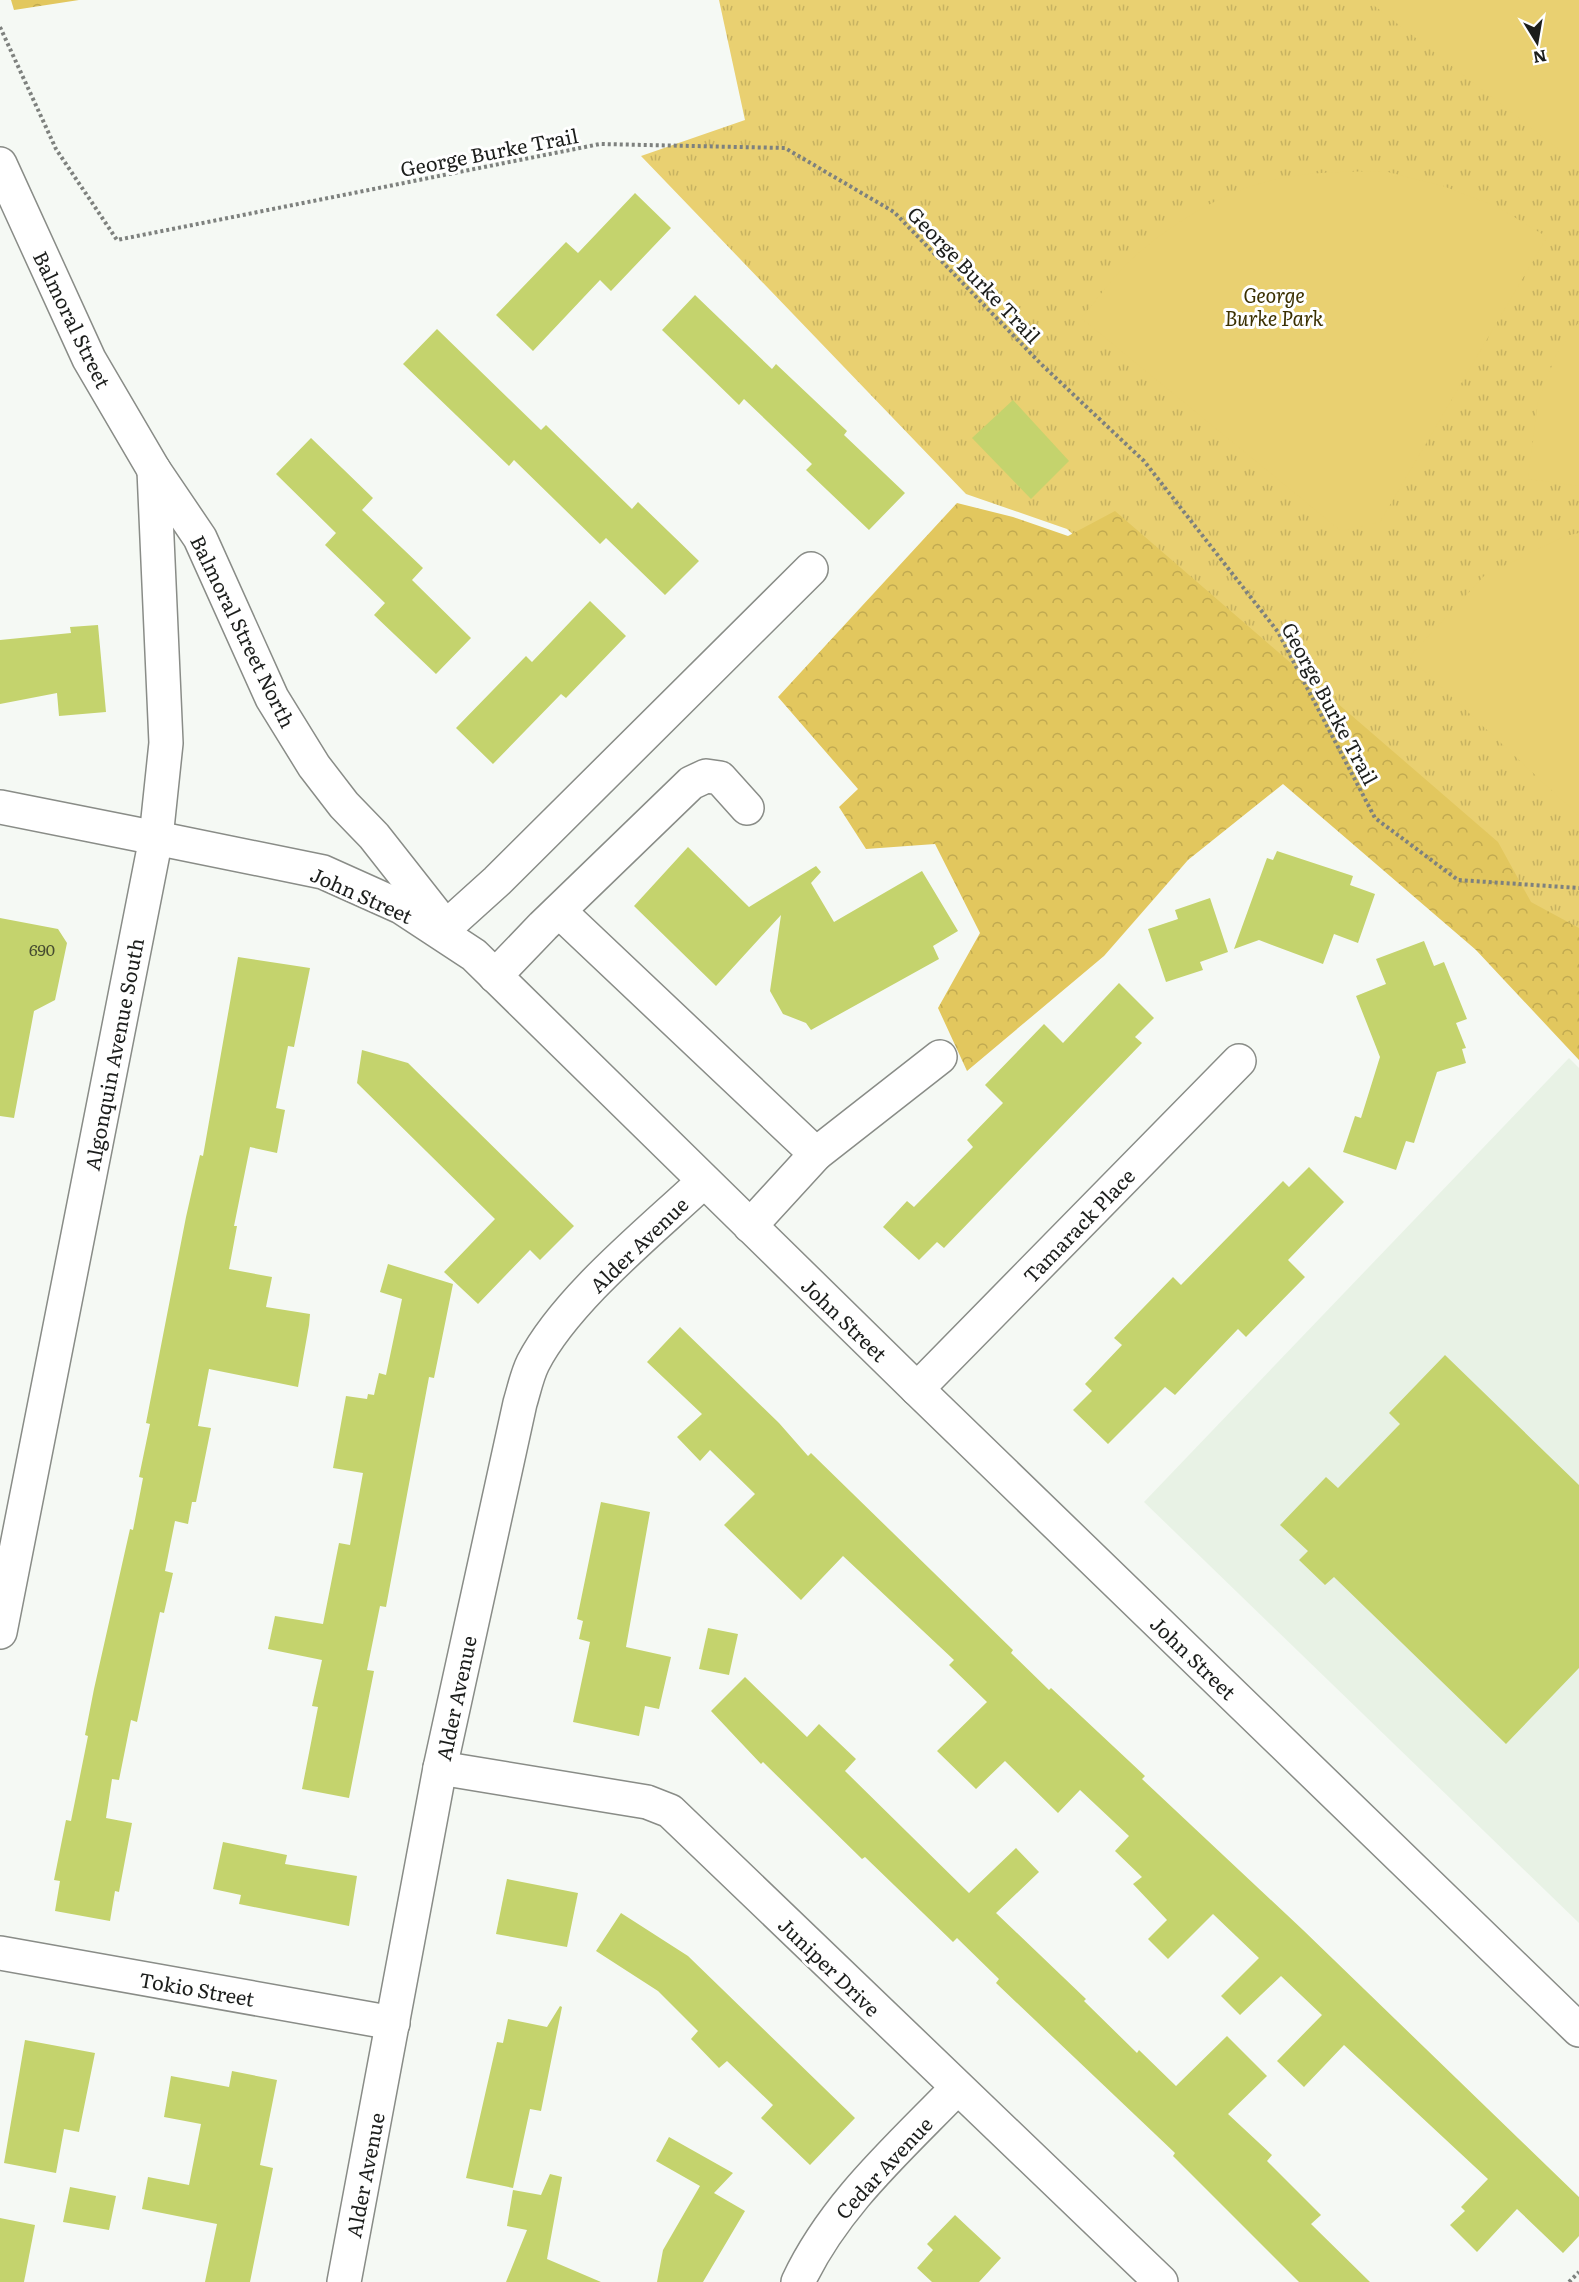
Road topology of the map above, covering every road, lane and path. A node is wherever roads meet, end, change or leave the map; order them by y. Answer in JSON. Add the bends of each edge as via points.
{"nodes":[{"id":1,"x":0,"y":27,"type":"edge"},
{"id":2,"x":0,"y":164,"type":"edge"},
{"id":3,"x":154,"y":470,"type":"junction"},
{"id":4,"x":811,"y":569,"type":"dead end"},
{"id":5,"x":0,"y":807,"type":"edge"},
{"id":6,"x":747,"y":808,"type":"dead end"},
{"id":7,"x":156,"y":838,"type":"junction"},
{"id":8,"x":1579,"y":888,"type":"edge"},
{"id":9,"x":559,"y":911,"type":"junction"},
{"id":10,"x":446,"y":927,"type":"junction"},
{"id":11,"x":485,"y":966,"type":"junction"},
{"id":12,"x":940,"y":1057,"type":"dead end"},
{"id":13,"x":1239,"y":1061,"type":"dead end"},
{"id":14,"x":816,"y":1154,"type":"junction"},
{"id":15,"x":704,"y":1181,"type":"junction"},
{"id":16,"x":750,"y":1226,"type":"junction"},
{"id":17,"x":917,"y":1389,"type":"junction"},
{"id":18,"x":0,"y":1632,"type":"edge"},
{"id":19,"x":441,"y":1768,"type":"junction"},
{"id":20,"x":0,"y":1953,"type":"edge"},
{"id":21,"x":393,"y":2024,"type":"junction"},
{"id":22,"x":1579,"y":2030,"type":"edge"},
{"id":23,"x":957,"y":2088,"type":"junction"},
{"id":24,"x":1579,"y":2272,"type":"edge"},
{"id":25,"x":344,"y":2282,"type":"edge"},
{"id":26,"x":798,"y":2282,"type":"edge"},
{"id":27,"x":1161,"y":2282,"type":"edge"},
{"id":28,"x":1569,"y":2282,"type":"edge"}],
"edges":[{"from":1,"to":8,"type":"path","name":"George Burke Trail","via":[[56,148],[117,240],[600,144],[785,148],[894,212],[1041,364],[1144,461],[1278,632],[1375,818],[1458,880]]},
{"from":2,"to":3,"type":"main road","name":"Balmoral Street","via":[[89,359]]},
{"from":3,"to":7,"type":"main road","name":"Algonquin Avenue South","via":[[166,743]]},
{"from":3,"to":10,"type":"main road","name":"Balmoral Street North","via":[[200,538],[273,698],[314,766]]},
{"from":4,"to":10,"type":"main road"},
{"from":5,"to":7,"type":"main road","name":"John Street"},
{"from":6,"to":9,"type":"main road","via":[[720,778],[706,776],[691,783]]},
{"from":7,"to":11,"type":"main road","name":"John Street","via":[[323,872],[401,907]]},
{"from":7,"to":18,"type":"main road","name":"Algonquin Avenue South"},
{"from":9,"to":11,"type":"main road"},
{"from":9,"to":14,"type":"main road"},
{"from":10,"to":11,"type":"main road","name":"Balmoral Street North"},
{"from":11,"to":15,"type":"main road","name":"John Street"},
{"from":12,"to":14,"type":"main road"},
{"from":13,"to":17,"type":"main road","name":"Tamarack Place"},
{"from":14,"to":16,"type":"main road"},
{"from":15,"to":16,"type":"main road","name":"John Street"},
{"from":15,"to":19,"type":"main road","name":"Alder Avenue","via":[[600,1279],[551,1335],[532,1364],[509,1444]]},
{"from":16,"to":17,"type":"main road","name":"John Street"},
{"from":17,"to":22,"type":"main road","name":"John Street"},
{"from":19,"to":21,"type":"main road","name":"Alder Avenue"},
{"from":19,"to":23,"type":"main road","name":"Juniper Drive","via":[[648,1802],[670,1811]]},
{"from":20,"to":21,"type":"main road","name":"Tokio Street"},
{"from":21,"to":25,"type":"main road","name":"Alder Avenue"},
{"from":23,"to":26,"type":"main road","name":"Cedar Avenue","via":[[844,2206],[809,2257]]},
{"from":23,"to":27,"type":"main road","name":"Juniper Drive"},
{"from":24,"to":28,"type":"path"}]}
